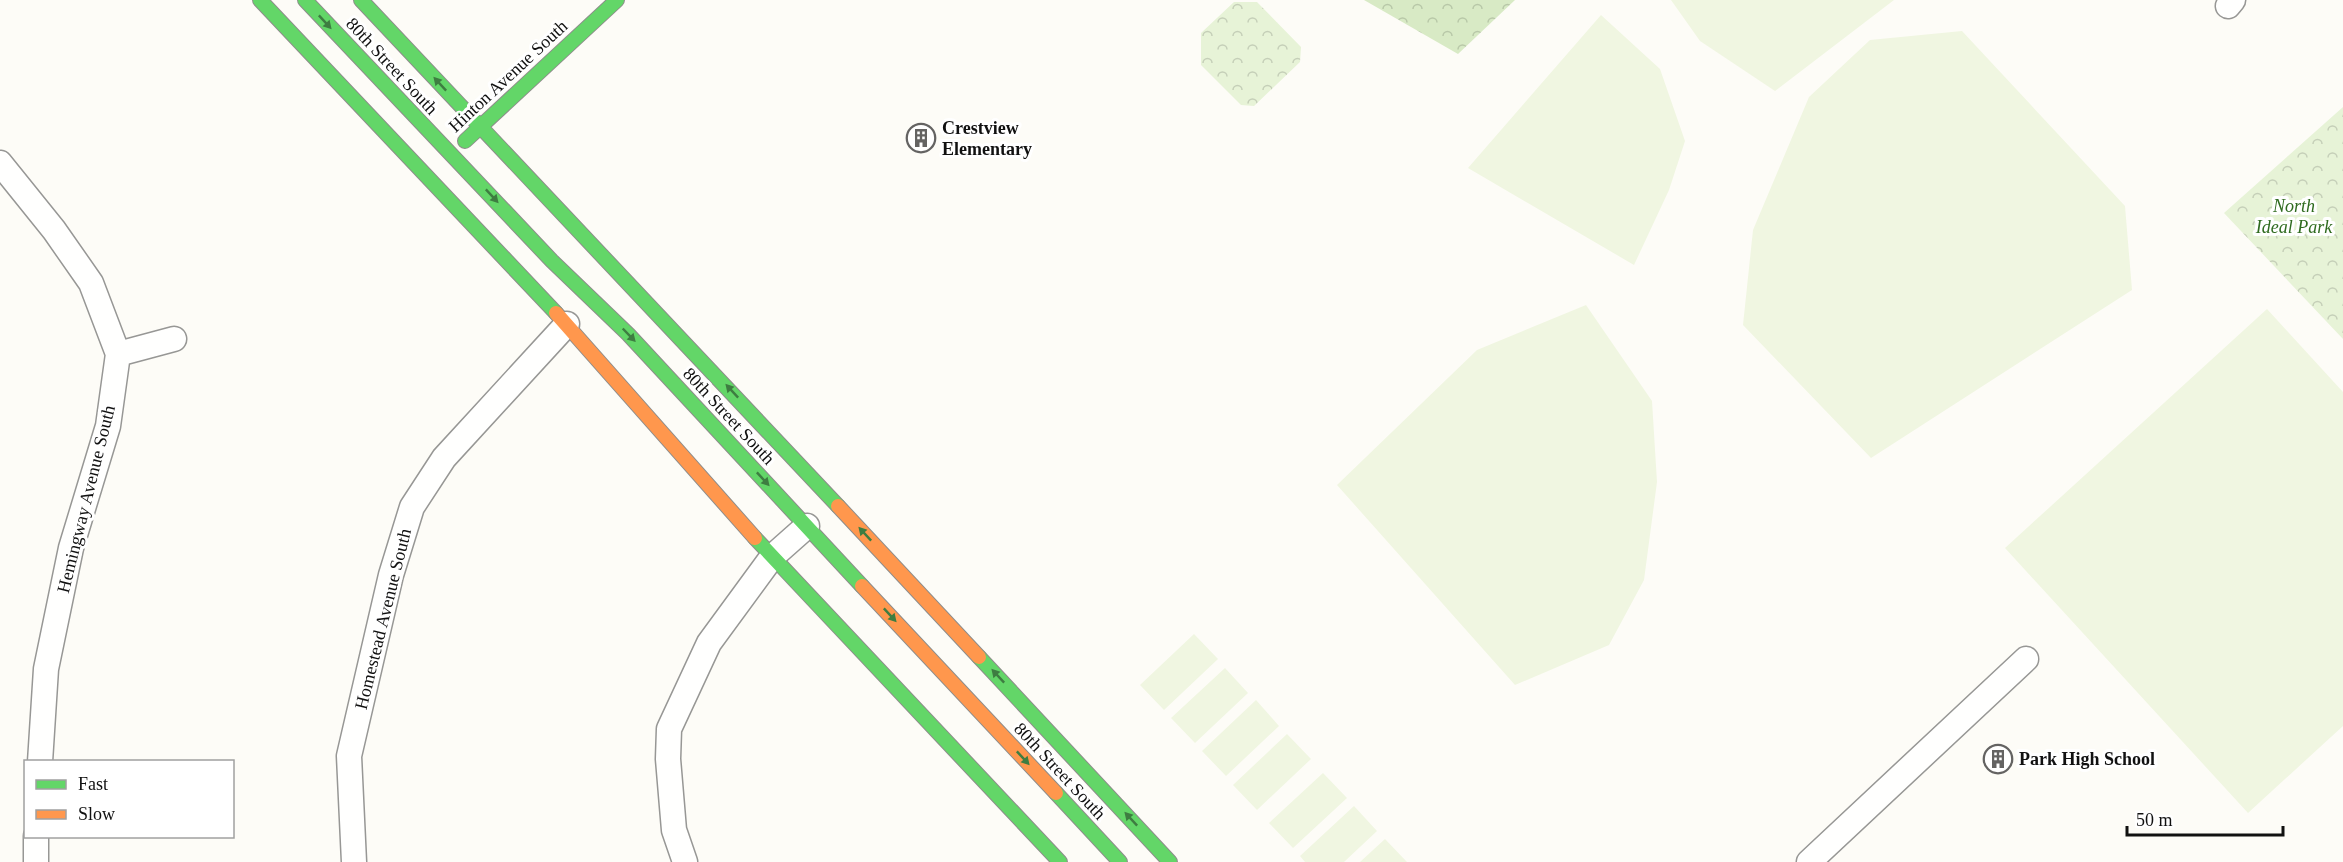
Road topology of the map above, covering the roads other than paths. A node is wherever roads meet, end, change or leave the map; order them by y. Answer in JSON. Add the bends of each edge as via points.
{"nodes":[{"id":1,"x":260,"y":0,"type":"edge"},
{"id":2,"x":305,"y":0,"type":"edge"},
{"id":3,"x":361,"y":0,"type":"edge"},
{"id":4,"x":617,"y":0,"type":"edge"},
{"id":5,"x":480,"y":127,"type":"junction"},
{"id":6,"x":451,"y":155,"type":"junction"},
{"id":7,"x":0,"y":163,"type":"edge"},
{"id":8,"x":567,"y":324,"type":"junction"},
{"id":9,"x":174,"y":339,"type":"dead end"},
{"id":10,"x":118,"y":354,"type":"junction"},
{"id":11,"x":807,"y":526,"type":"junction"},
{"id":12,"x":772,"y":557,"type":"junction"},
{"id":13,"x":2026,"y":659,"type":"dead end"},
{"id":14,"x":40,"y":760,"type":"edge"},
{"id":15,"x":36,"y":838,"type":"edge"},
{"id":16,"x":36,"y":862,"type":"edge"},
{"id":17,"x":354,"y":862,"type":"edge"},
{"id":18,"x":685,"y":862,"type":"edge"},
{"id":19,"x":1060,"y":862,"type":"edge"},
{"id":20,"x":1120,"y":862,"type":"edge"},
{"id":21,"x":1170,"y":862,"type":"edge"},
{"id":22,"x":1809,"y":862,"type":"edge"}],
"edges":[{"from":1,"to":8,"type":"main road"},
{"from":2,"to":6,"type":"main road","name":"80th Street South","one_way":true},
{"from":5,"to":3,"type":"main road","name":"80th Street South","one_way":true},
{"from":4,"to":5,"type":"main road","name":"Hinton Avenue South"},
{"from":5,"to":6,"type":"main road","name":"Hinton Avenue South"},
{"from":21,"to":5,"type":"main road","name":"80th Street South","one_way":true},
{"from":6,"to":11,"type":"main road","name":"80th Street South","one_way":true,"via":[[628,334]]},
{"from":7,"to":10,"type":"street","name":"Hemingway Avenue South","via":[[91,284]]},
{"from":8,"to":12,"type":"main road"},
{"from":8,"to":17,"type":"street","name":"Homestead Avenue South","via":[[444,458],[412,507],[391,575],[349,756]]},
{"from":9,"to":10,"type":"street"},
{"from":10,"to":14,"type":"street","name":"Hemingway Avenue South","via":[[108,426],[71,548],[46,669]]},
{"from":11,"to":12,"type":"street"},
{"from":11,"to":20,"type":"main road","name":"80th Street South","one_way":true},
{"from":12,"to":18,"type":"street","via":[[709,643],[669,729],[674,830]]},
{"from":12,"to":19,"type":"main road"},
{"from":13,"to":22,"type":"street"},
{"from":15,"to":16,"type":"street"}]}
